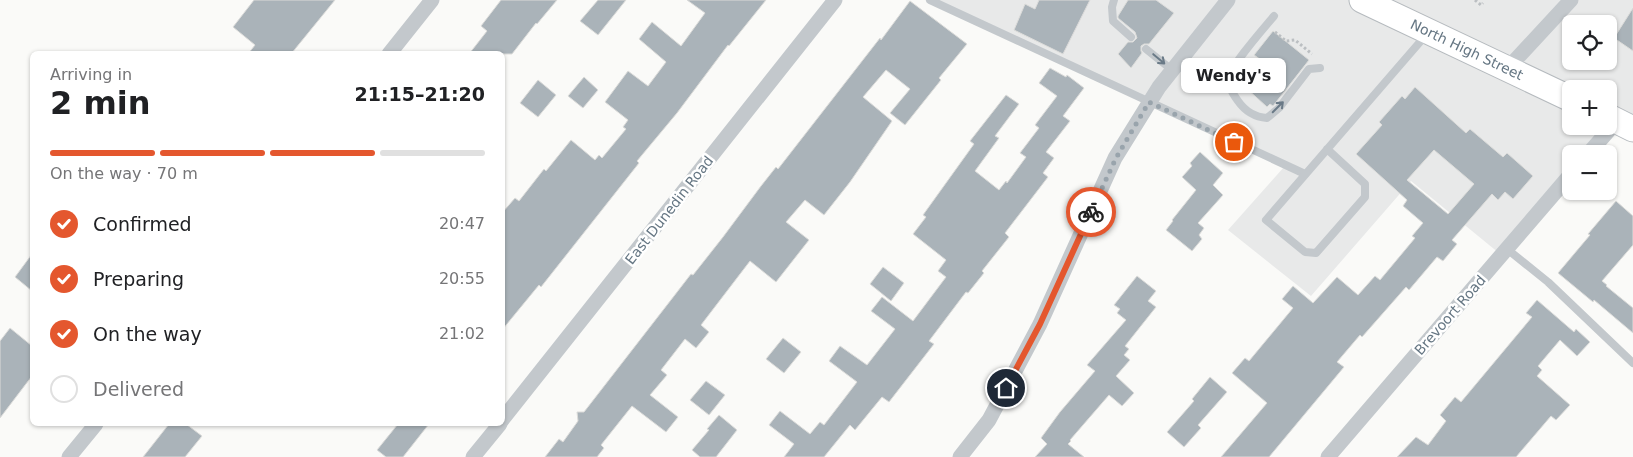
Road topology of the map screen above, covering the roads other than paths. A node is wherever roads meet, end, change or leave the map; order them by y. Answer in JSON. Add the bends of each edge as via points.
{"nodes":[{"id":1,"x":432,"y":0,"type":"edge"},
{"id":2,"x":835,"y":0,"type":"edge"},
{"id":3,"x":930,"y":0,"type":"edge"},
{"id":4,"x":1114,"y":0,"type":"edge"},
{"id":5,"x":1228,"y":0,"type":"edge"},
{"id":6,"x":1362,"y":0,"type":"edge"},
{"id":7,"x":1571,"y":0,"type":"edge"},
{"id":8,"x":1274,"y":16,"type":"dead end"},
{"id":9,"x":1428,"y":32,"type":"junction"},
{"id":10,"x":1131,"y":37,"type":"dead end"},
{"id":11,"x":1146,"y":48,"type":"dead end"},
{"id":12,"x":391,"y":51,"type":"edge"},
{"id":13,"x":1320,"y":68,"type":"dead end"},
{"id":14,"x":1507,"y":69,"type":"junction"},
{"id":15,"x":1172,"y":70,"type":"junction"},
{"id":16,"x":1562,"y":95,"type":"edge"},
{"id":17,"x":1149,"y":102,"type":"junction"},
{"id":18,"x":1619,"y":122,"type":"edge"},
{"id":19,"x":1597,"y":145,"type":"edge"},
{"id":20,"x":1327,"y":149,"type":"junction"},
{"id":21,"x":1305,"y":174,"type":"junction"},
{"id":22,"x":1562,"y":185,"type":"edge"},
{"id":23,"x":1507,"y":249,"type":"junction"},
{"id":24,"x":1633,"y":363,"type":"edge"},
{"id":25,"x":505,"y":416,"type":"edge"},
{"id":26,"x":94,"y":426,"type":"edge"},
{"id":27,"x":498,"y":426,"type":"edge"},
{"id":28,"x":69,"y":457,"type":"edge"},
{"id":29,"x":474,"y":457,"type":"edge"},
{"id":30,"x":960,"y":457,"type":"edge"},
{"id":31,"x":1328,"y":457,"type":"edge"}],
"edges":[{"from":1,"to":12,"type":"street"},
{"from":2,"to":25,"type":"street","name":"East Dunedin Road"},
{"from":3,"to":17,"type":"lane"},
{"from":4,"to":10,"type":"lane","via":[[1113,21]]},
{"from":5,"to":15,"type":"street"},
{"from":6,"to":9,"type":"main road","name":"North High Street"},
{"from":7,"to":14,"type":"street"},
{"from":8,"to":13,"type":"lane","one_way":true,"via":[[1229,78],[1231,90],[1240,104],[1256,117],[1267,118],[1279,108],[1309,68]]},
{"from":9,"to":14,"type":"main road","name":"North High Street"},
{"from":9,"to":20,"type":"lane"},
{"from":11,"to":15,"type":"lane","one_way":true},
{"from":14,"to":16,"type":"main road","name":"North High Street"},
{"from":15,"to":17,"type":"street"},
{"from":17,"to":21,"type":"lane"},
{"from":17,"to":30,"type":"street","via":[[1116,158],[1040,324],[989,420]]},
{"from":18,"to":19,"type":"street"},
{"from":20,"to":21,"type":"lane"},
{"from":20,"to":21,"type":"lane","via":[[1365,184],[1365,197],[1316,253],[1306,252],[1266,220]]},
{"from":22,"to":23,"type":"street","name":"Brevoort Road"},
{"from":23,"to":24,"type":"lane","via":[[1548,282]]},
{"from":23,"to":31,"type":"street","name":"Brevoort Road"},
{"from":26,"to":28,"type":"street"},
{"from":27,"to":29,"type":"street"}]}
